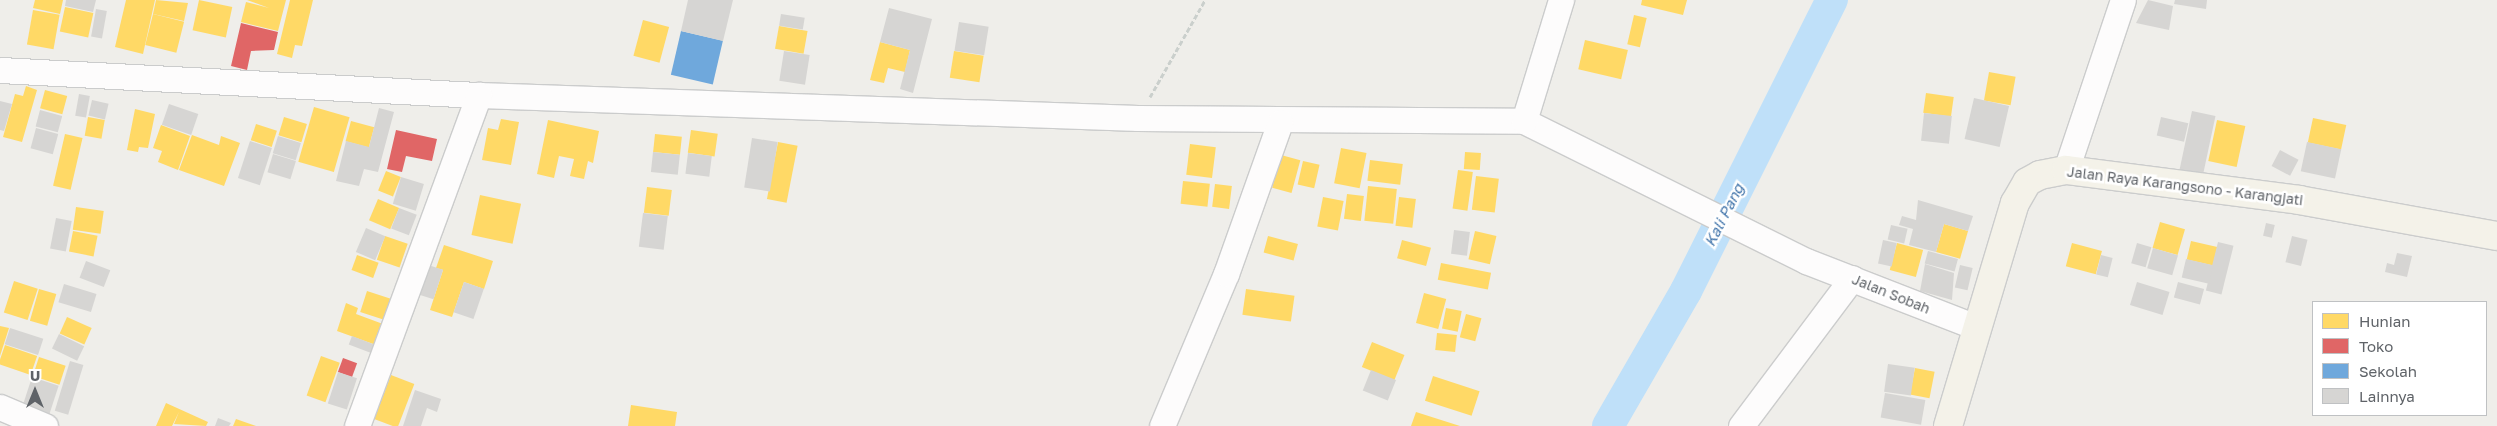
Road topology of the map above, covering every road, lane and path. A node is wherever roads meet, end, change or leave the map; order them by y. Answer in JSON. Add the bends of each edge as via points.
{"nodes":[{"id":1,"x":1205,"y":0,"type":"edge"},
{"id":2,"x":1561,"y":0,"type":"edge"},
{"id":3,"x":2123,"y":0,"type":"edge"},
{"id":4,"x":0,"y":70,"type":"edge"},
{"id":5,"x":479,"y":94,"type":"junction"},
{"id":6,"x":1138,"y":118,"type":"junction"},
{"id":7,"x":1524,"y":121,"type":"junction"},
{"id":8,"x":1280,"y":122,"type":"junction"},
{"id":9,"x":2066,"y":170,"type":"junction"},
{"id":10,"x":2497,"y":236,"type":"edge"},
{"id":11,"x":1852,"y":278,"type":"junction"},
{"id":12,"x":1976,"y":327,"type":"junction"},
{"id":13,"x":0,"y":407,"type":"edge"},
{"id":14,"x":45,"y":426,"type":"edge"},
{"id":15,"x":358,"y":426,"type":"edge"},
{"id":16,"x":1162,"y":426,"type":"edge"},
{"id":17,"x":1741,"y":426,"type":"edge"},
{"id":18,"x":1948,"y":426,"type":"edge"}],
"edges":[{"from":1,"to":6,"type":"path"},
{"from":2,"to":7,"type":"street"},
{"from":3,"to":9,"type":"street"},
{"from":4,"to":5,"type":"street"},
{"from":5,"to":6,"type":"street"},
{"from":5,"to":15,"type":"street","via":[[393,363]]},
{"from":6,"to":8,"type":"street"},
{"from":7,"to":8,"type":"street"},
{"from":7,"to":11,"type":"street","name":"Jalan Sobah","via":[[1806,261]]},
{"from":8,"to":16,"type":"street","via":[[1226,274]]},
{"from":9,"to":10,"type":"main road","name":"Jalan Raya Karangsono - Karangjati","via":[[2299,200]]},
{"from":9,"to":12,"type":"main road","name":"Jalan Raya Karangsono - Karangjati","via":[[2040,175],[2022,189]]},
{"from":11,"to":12,"type":"street","name":"Jalan Sobah"},
{"from":11,"to":17,"type":"street"},
{"from":12,"to":18,"type":"main road","name":"Jalan Raya Karangsono - Karangjati"},
{"from":13,"to":14,"type":"street"}]}
